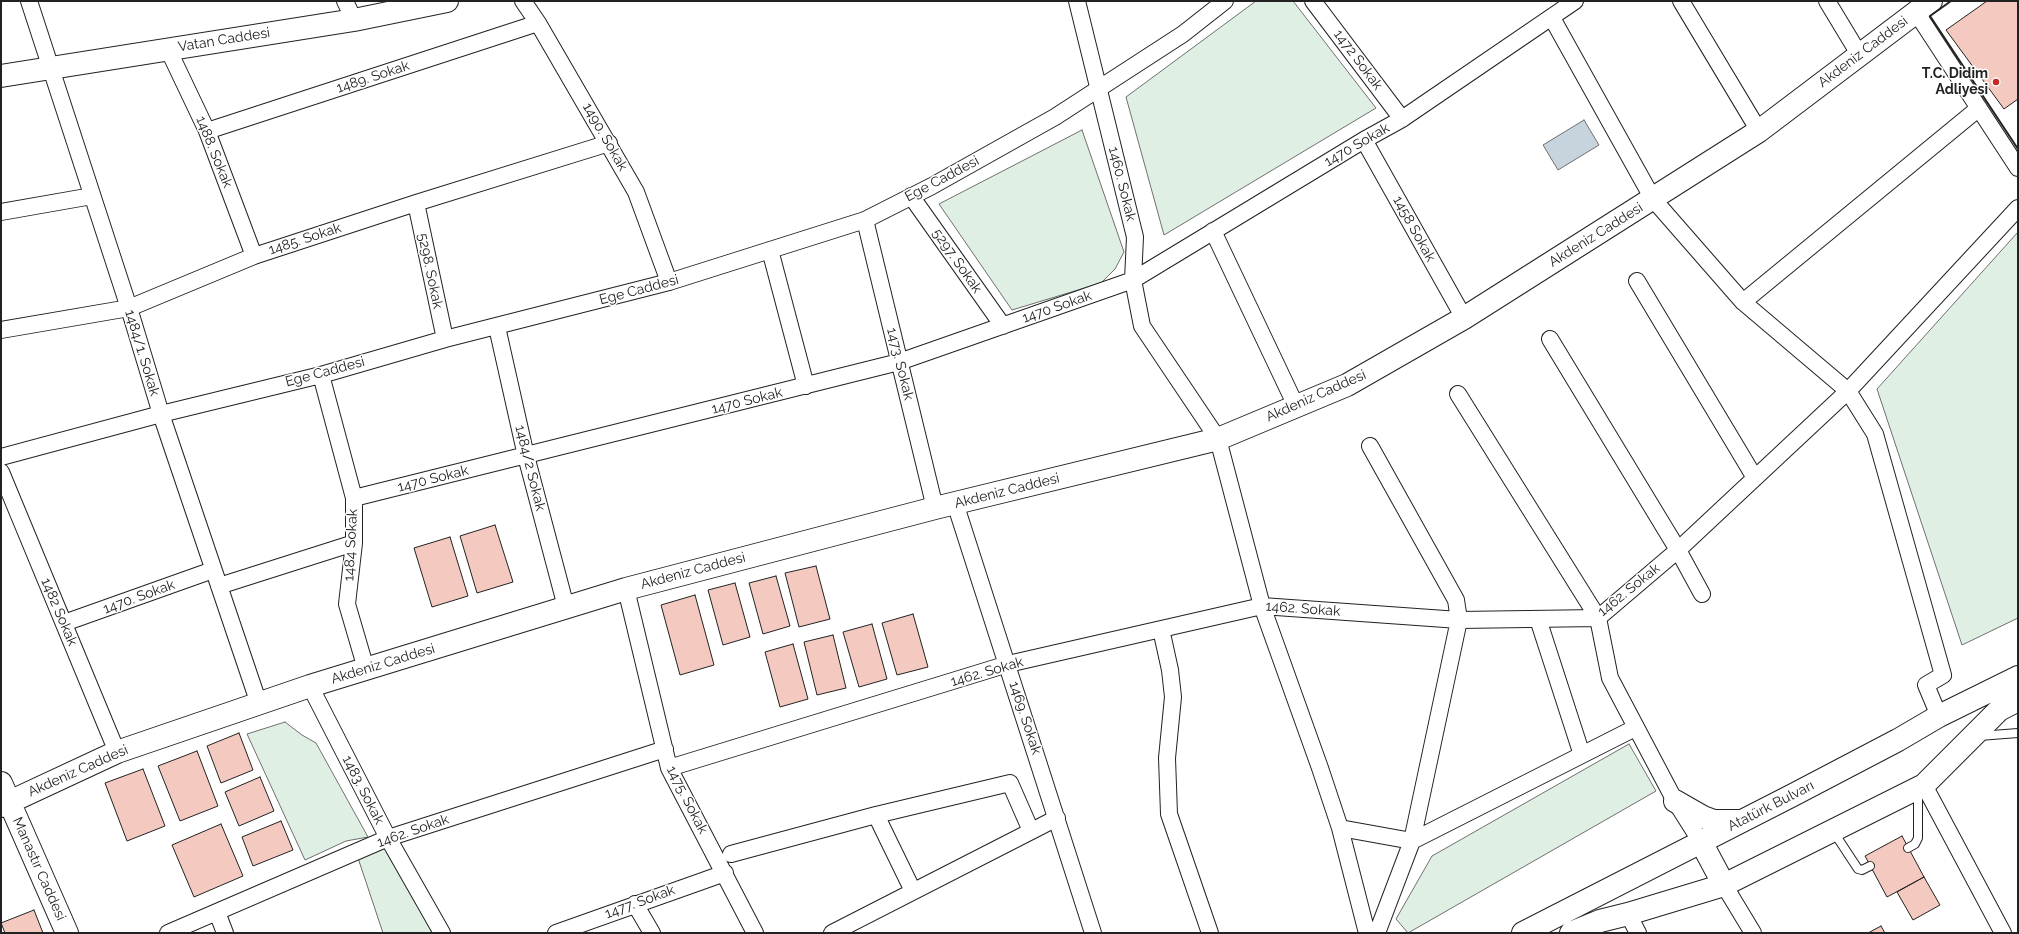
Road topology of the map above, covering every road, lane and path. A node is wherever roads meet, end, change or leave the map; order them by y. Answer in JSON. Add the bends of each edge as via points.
{"nodes":[{"id":1,"x":29,"y":1,"type":"edge"},
{"id":2,"x":447,"y":1,"type":"edge"},
{"id":3,"x":523,"y":1,"type":"edge"},
{"id":4,"x":1078,"y":1,"type":"edge"},
{"id":5,"x":1225,"y":1,"type":"edge"},
{"id":6,"x":1313,"y":1,"type":"edge"},
{"id":7,"x":1574,"y":1,"type":"edge"},
{"id":8,"x":1681,"y":1,"type":"edge"},
{"id":9,"x":1827,"y":1,"type":"edge"},
{"id":10,"x":1923,"y":6,"type":"edge"},
{"id":11,"x":350,"y":10,"type":"edge"},
{"id":12,"x":1552,"y":18,"type":"junction"},
{"id":13,"x":538,"y":22,"type":"junction"},
{"id":14,"x":168,"y":49,"type":"junction"},
{"id":15,"x":1859,"y":54,"type":"junction"},
{"id":16,"x":50,"y":68,"type":"junction"},
{"id":17,"x":1,"y":76,"type":"edge"},
{"id":18,"x":1098,"y":89,"type":"junction"},
{"id":19,"x":1979,"y":108,"type":"junction"},
{"id":20,"x":1402,"y":119,"type":"junction"},
{"id":21,"x":1759,"y":131,"type":"junction"},
{"id":22,"x":207,"y":132,"type":"junction"},
{"id":23,"x":1364,"y":140,"type":"junction"},
{"id":24,"x":609,"y":143,"type":"junction"},
{"id":25,"x":2018,"y":168,"type":"edge"},
{"id":26,"x":92,"y":196,"type":"junction"},
{"id":27,"x":911,"y":196,"type":"junction"},
{"id":28,"x":1653,"y":199,"type":"junction"},
{"id":29,"x":416,"y":203,"type":"junction"},
{"id":30,"x":2018,"y":208,"type":"edge"},
{"id":31,"x":1,"y":212,"type":"edge"},
{"id":32,"x":865,"y":220,"type":"junction"},
{"id":33,"x":1213,"y":231,"type":"junction"},
{"id":34,"x":770,"y":250,"type":"junction"},
{"id":35,"x":254,"y":256,"type":"junction"},
{"id":36,"x":1133,"y":280,"type":"junction"},
{"id":37,"x":1637,"y":281,"type":"dead end"},
{"id":38,"x":669,"y":282,"type":"junction"},
{"id":39,"x":1743,"y":302,"type":"junction"},
{"id":40,"x":129,"y":308,"type":"junction"},
{"id":41,"x":1464,"y":318,"type":"junction"},
{"id":42,"x":1003,"y":326,"type":"junction"},
{"id":43,"x":497,"y":327,"type":"junction"},
{"id":44,"x":1,"y":330,"type":"edge"},
{"id":45,"x":445,"y":339,"type":"junction"},
{"id":46,"x":1550,"y":339,"type":"dead end"},
{"id":47,"x":899,"y":362,"type":"junction"},
{"id":48,"x":321,"y":374,"type":"junction"},
{"id":49,"x":806,"y":386,"type":"junction"},
{"id":50,"x":1848,"y":391,"type":"junction"},
{"id":51,"x":1458,"y":394,"type":"dead end"},
{"id":52,"x":1296,"y":406,"type":"junction"},
{"id":53,"x":161,"y":414,"type":"junction"},
{"id":54,"x":1218,"y":439,"type":"junction"},
{"id":55,"x":1370,"y":446,"type":"dead end"},
{"id":56,"x":526,"y":456,"type":"junction"},
{"id":57,"x":1,"y":457,"type":"edge"},
{"id":58,"x":1,"y":472,"type":"edge"},
{"id":59,"x":1755,"y":478,"type":"junction"},
{"id":60,"x":354,"y":498,"type":"junction"},
{"id":61,"x":945,"y":506,"type":"junction"},
{"id":62,"x":354,"y":543,"type":"junction"},
{"id":63,"x":1678,"y":550,"type":"junction"},
{"id":64,"x":213,"y":570,"type":"junction"},
{"id":65,"x":219,"y":586,"type":"junction"},
{"id":66,"x":626,"y":589,"type":"junction"},
{"id":67,"x":1702,"y":594,"type":"dead end"},
{"id":68,"x":1262,"y":606,"type":"junction"},
{"id":69,"x":566,"y":607,"type":"junction"},
{"id":70,"x":1598,"y":618,"type":"junction"},
{"id":71,"x":1538,"y":619,"type":"junction"},
{"id":72,"x":1459,"y":620,"type":"junction"},
{"id":73,"x":64,"y":623,"type":"junction"},
{"id":74,"x":1161,"y":629,"type":"junction"},
{"id":75,"x":1008,"y":664,"type":"junction"},
{"id":76,"x":366,"y":669,"type":"junction"},
{"id":77,"x":2018,"y":677,"type":"edge"},
{"id":78,"x":310,"y":686,"type":"junction"},
{"id":79,"x":2018,"y":700,"type":"edge"},
{"id":80,"x":259,"y":704,"type":"junction"},
{"id":81,"x":1939,"y":716,"type":"junction"},
{"id":82,"x":1635,"y":728,"type":"junction"},
{"id":83,"x":2018,"y":733,"type":"edge"},
{"id":84,"x":1972,"y":736,"type":"junction"},
{"id":85,"x":665,"y":749,"type":"junction"},
{"id":86,"x":117,"y":752,"type":"junction"},
{"id":87,"x":1582,"y":755,"type":"junction"},
{"id":88,"x":669,"y":768,"type":"junction"},
{"id":89,"x":1921,"y":786,"type":"junction"},
{"id":90,"x":4,"y":797,"type":"edge"},
{"id":91,"x":1675,"y":801,"type":"junction"},
{"id":92,"x":876,"y":815,"type":"junction"},
{"id":93,"x":1057,"y":818,"type":"junction"},
{"id":94,"x":1742,"y":821,"type":"junction"},
{"id":95,"x":1340,"y":828,"type":"junction"},
{"id":96,"x":1031,"y":831,"type":"junction"},
{"id":97,"x":1833,"y":831,"type":"junction"},
{"id":98,"x":388,"y":838,"type":"junction"},
{"id":99,"x":1412,"y":841,"type":"junction"},
{"id":100,"x":1701,"y":842,"type":"junction"},
{"id":101,"x":1908,"y":848,"type":"dead end"},
{"id":102,"x":731,"y":854,"type":"dead end"},
{"id":103,"x":1870,"y":866,"type":"dead end"},
{"id":104,"x":725,"y":873,"type":"junction"},
{"id":105,"x":1724,"y":885,"type":"junction"},
{"id":106,"x":914,"y":891,"type":"junction"},
{"id":107,"x":635,"y":904,"type":"junction"},
{"id":108,"x":217,"y":912,"type":"junction"},
{"id":109,"x":1628,"y":914,"type":"junction"},
{"id":110,"x":67,"y":933,"type":"edge"},
{"id":111,"x":168,"y":933,"type":"edge"},
{"id":112,"x":225,"y":933,"type":"edge"},
{"id":113,"x":442,"y":933,"type":"edge"},
{"id":114,"x":556,"y":933,"type":"edge"},
{"id":115,"x":652,"y":933,"type":"edge"},
{"id":116,"x":755,"y":933,"type":"edge"},
{"id":117,"x":832,"y":933,"type":"edge"},
{"id":118,"x":1092,"y":933,"type":"edge"},
{"id":119,"x":1210,"y":933,"type":"edge"},
{"id":120,"x":1367,"y":933,"type":"edge"},
{"id":121,"x":1377,"y":933,"type":"edge"},
{"id":122,"x":1523,"y":933,"type":"edge"},
{"id":123,"x":1571,"y":933,"type":"edge"},
{"id":124,"x":1638,"y":933,"type":"edge"},
{"id":125,"x":1753,"y":933,"type":"edge"},
{"id":126,"x":2003,"y":933,"type":"edge"}],
"edges":[{"from":1,"to":16,"type":"street","name":"1484/1. Sokak"},
{"from":2,"to":11,"type":"street","name":"Vatan Caddesi"},
{"from":3,"to":13,"type":"street","name":"1490. Sokak"},
{"from":4,"to":18,"type":"street","name":"1460. Sokak"},
{"from":5,"to":18,"type":"street","name":"Ege Caddesi","via":[[1183,34]]},
{"from":6,"to":20,"type":"street","name":"1472 Sokak"},
{"from":7,"to":12,"type":"street","name":"1470 Sokak"},
{"from":8,"to":21,"type":"street"},
{"from":9,"to":15,"type":"street"},
{"from":10,"to":15,"type":"street","name":"Akdeniz Caddesi"},
{"from":10,"to":19,"type":"street"},
{"from":11,"to":14,"type":"street","name":"Vatan Caddesi"},
{"from":12,"to":20,"type":"street","name":"1470 Sokak"},
{"from":12,"to":28,"type":"street"},
{"from":13,"to":22,"type":"street","name":"1489. Sokak"},
{"from":13,"to":24,"type":"street","name":"1490. Sokak"},
{"from":14,"to":16,"type":"street","name":"Vatan Caddesi"},
{"from":14,"to":22,"type":"street","name":"1488. Sokak"},
{"from":15,"to":21,"type":"street","name":"Akdeniz Caddesi"},
{"from":16,"to":17,"type":"street","name":"Vatan Caddesi"},
{"from":16,"to":26,"type":"street","name":"1484/1. Sokak"},
{"from":18,"to":27,"type":"street","name":"Ege Caddesi","via":[[1055,118]]},
{"from":18,"to":36,"type":"street","name":"1460. Sokak","via":[[1134,237]]},
{"from":19,"to":25,"type":"street"},
{"from":19,"to":39,"type":"street"},
{"from":20,"to":23,"type":"street","name":"1470 Sokak"},
{"from":21,"to":28,"type":"street","name":"Akdeniz Caddesi"},
{"from":22,"to":35,"type":"street","name":"1488. Sokak"},
{"from":23,"to":33,"type":"street","name":"1470 Sokak"},
{"from":23,"to":41,"type":"street","name":"1458 Sokak"},
{"from":24,"to":29,"type":"street","name":"1485. Sokak"},
{"from":24,"to":38,"type":"street","name":"1490. Sokak","via":[[636,192]]},
{"from":26,"to":31,"type":"street"},
{"from":26,"to":40,"type":"street","name":"1484/1. Sokak"},
{"from":27,"to":32,"type":"street","name":"Ege Caddesi"},
{"from":27,"to":42,"type":"street","name":"5297. Sokak"},
{"from":28,"to":39,"type":"street"},
{"from":28,"to":41,"type":"street","name":"Akdeniz Caddesi"},
{"from":29,"to":35,"type":"street","name":"1485. Sokak"},
{"from":29,"to":45,"type":"street","name":"5298. Sokak"},
{"from":30,"to":50,"type":"street","name":"1462. Sokak"},
{"from":32,"to":34,"type":"street","name":"Ege Caddesi"},
{"from":32,"to":47,"type":"street","name":"1473. Sokak"},
{"from":33,"to":36,"type":"street","name":"1470 Sokak"},
{"from":33,"to":52,"type":"street"},
{"from":34,"to":38,"type":"street","name":"Ege Caddesi"},
{"from":34,"to":49,"type":"street"},
{"from":35,"to":40,"type":"street","name":"1485. Sokak"},
{"from":36,"to":42,"type":"street","name":"1470 Sokak"},
{"from":36,"to":54,"type":"street","via":[[1142,326]]},
{"from":37,"to":59,"type":"street"},
{"from":38,"to":43,"type":"street","name":"Ege Caddesi"},
{"from":39,"to":50,"type":"street"},
{"from":40,"to":44,"type":"street","name":"1485. Sokak"},
{"from":40,"to":53,"type":"street","name":"1484/1. Sokak"},
{"from":41,"to":52,"type":"street","name":"Akdeniz Caddesi","via":[[1347,385]]},
{"from":42,"to":47,"type":"street","name":"1470 Sokak"},
{"from":43,"to":45,"type":"street","name":"Ege Caddesi"},
{"from":43,"to":56,"type":"street","name":"1484/2 Sokak"},
{"from":45,"to":48,"type":"street","name":"Ege Caddesi"},
{"from":46,"to":63,"type":"street"},
{"from":47,"to":49,"type":"street","name":"1470 Sokak"},
{"from":47,"to":61,"type":"street","name":"1473. Sokak"},
{"from":48,"to":53,"type":"street","name":"Ege Caddesi"},
{"from":48,"to":60,"type":"street","name":"1484 Sokak"},
{"from":49,"to":56,"type":"street","name":"1470 Sokak"},
{"from":50,"to":59,"type":"street","name":"1462. Sokak"},
{"from":50,"to":81,"type":"street","via":[[1875,434],[1937,653],[1943,676],[1926,685]]},
{"from":51,"to":70,"type":"street"},
{"from":52,"to":54,"type":"street","name":"Akdeniz Caddesi"},
{"from":53,"to":57,"type":"street","name":"Ege Caddesi"},
{"from":53,"to":64,"type":"street","name":"1484/1. Sokak"},
{"from":54,"to":61,"type":"street","name":"Akdeniz Caddesi"},
{"from":54,"to":68,"type":"street"},
{"from":55,"to":72,"type":"street","via":[[1456,600]]},
{"from":56,"to":60,"type":"street","name":"1470 Sokak"},
{"from":56,"to":69,"type":"street","name":"1484/2 Sokak"},
{"from":58,"to":73,"type":"street","name":"1482 Sokak"},
{"from":59,"to":63,"type":"street","name":"1462. Sokak"},
{"from":60,"to":62,"type":"street","name":"1484 Sokak"},
{"from":61,"to":66,"type":"street","name":"Akdeniz Caddesi"},
{"from":61,"to":75,"type":"street","name":"1469. Sokak"},
{"from":62,"to":65,"type":"street"},
{"from":62,"to":76,"type":"street","name":"1484 Sokak","via":[[347,604]]},
{"from":63,"to":67,"type":"street"},
{"from":63,"to":70,"type":"street","name":"1462. Sokak"},
{"from":64,"to":65,"type":"street","name":"1484/1. Sokak"},
{"from":64,"to":73,"type":"street","name":"1470. Sokak"},
{"from":65,"to":80,"type":"street","name":"1484/1. Sokak"},
{"from":66,"to":69,"type":"street","name":"Akdeniz Caddesi"},
{"from":66,"to":85,"type":"street","name":"1475. Sokak"},
{"from":68,"to":72,"type":"street","name":"1462. Sokak"},
{"from":68,"to":74,"type":"street","name":"1462. Sokak"},
{"from":68,"to":95,"type":"street"},
{"from":69,"to":76,"type":"street","name":"Akdeniz Caddesi"},
{"from":70,"to":71,"type":"street","name":"1462. Sokak"},
{"from":70,"to":82,"type":"street","via":[[1610,678]]},
{"from":71,"to":72,"type":"street","name":"1462. Sokak"},
{"from":71,"to":87,"type":"street"},
{"from":72,"to":99,"type":"street"},
{"from":73,"to":86,"type":"street","name":"1482 Sokak"},
{"from":74,"to":75,"type":"street","name":"1462. Sokak"},
{"from":74,"to":119,"type":"street","via":[[1173,697],[1167,758],[1169,814]]},
{"from":75,"to":88,"type":"street","name":"1462. Sokak"},
{"from":75,"to":93,"type":"street","name":"1469. Sokak"},
{"from":76,"to":78,"type":"street","name":"Akdeniz Caddesi"},
{"from":77,"to":81,"type":"street","name":"Atatürk Bulvarı"},
{"from":78,"to":80,"type":"street","name":"Akdeniz Caddesi"},
{"from":78,"to":98,"type":"street","name":"1483. Sokak"},
{"from":79,"to":84,"type":"street","via":[[1999,710]]},
{"from":80,"to":86,"type":"street","name":"Akdeniz Caddesi"},
{"from":81,"to":94,"type":"street","name":"Atatürk Bulvarı"},
{"from":82,"to":87,"type":"street"},
{"from":82,"to":91,"type":"street"},
{"from":83,"to":84,"type":"lane"},
{"from":84,"to":89,"type":"street"},
{"from":85,"to":88,"type":"street","name":"1475. Sokak"},
{"from":85,"to":98,"type":"street","name":"1462. Sokak"},
{"from":86,"to":90,"type":"street","name":"Akdeniz Caddesi"},
{"from":87,"to":99,"type":"street"},
{"from":88,"to":104,"type":"street","name":"1475. Sokak"},
{"from":89,"to":97,"type":"street"},
{"from":89,"to":101,"type":"lane","via":[[1918,838],[1915,844]]},
{"from":89,"to":126,"type":"street"},
{"from":90,"to":110,"type":"street","name":"Manastır Caddesi"},
{"from":91,"to":94,"type":"street","via":[[1703,818],[1714,821]]},
{"from":91,"to":100,"type":"street"},
{"from":92,"to":96,"type":"street","via":[[1010,783]]},
{"from":92,"to":102,"type":"street"},
{"from":92,"to":106,"type":"street"},
{"from":93,"to":96,"type":"street"},
{"from":93,"to":118,"type":"street","name":"1469. Sokak"},
{"from":94,"to":100,"type":"street","name":"Atatürk Bulvarı"},
{"from":95,"to":99,"type":"street"},
{"from":95,"to":120,"type":"street"},
{"from":96,"to":106,"type":"street"},
{"from":97,"to":103,"type":"lane","via":[[1858,869]]},
{"from":97,"to":105,"type":"street"},
{"from":98,"to":108,"type":"street","name":"1462. Sokak"},
{"from":98,"to":113,"type":"street","name":"1483. Sokak"},
{"from":99,"to":121,"type":"street"},
{"from":100,"to":105,"type":"street"},
{"from":100,"to":122,"type":"street","name":"Atatürk Bulvarı"},
{"from":104,"to":107,"type":"street","name":"1477. Sokak"},
{"from":104,"to":116,"type":"street","name":"1475. Sokak"},
{"from":105,"to":109,"type":"street"},
{"from":105,"to":125,"type":"street"},
{"from":106,"to":117,"type":"street"},
{"from":107,"to":114,"type":"street","name":"1477. Sokak"},
{"from":107,"to":115,"type":"street"},
{"from":108,"to":111,"type":"street","name":"1462. Sokak"},
{"from":108,"to":112,"type":"street"},
{"from":109,"to":123,"type":"street","via":[[1600,920]]},
{"from":109,"to":124,"type":"street"}]}
